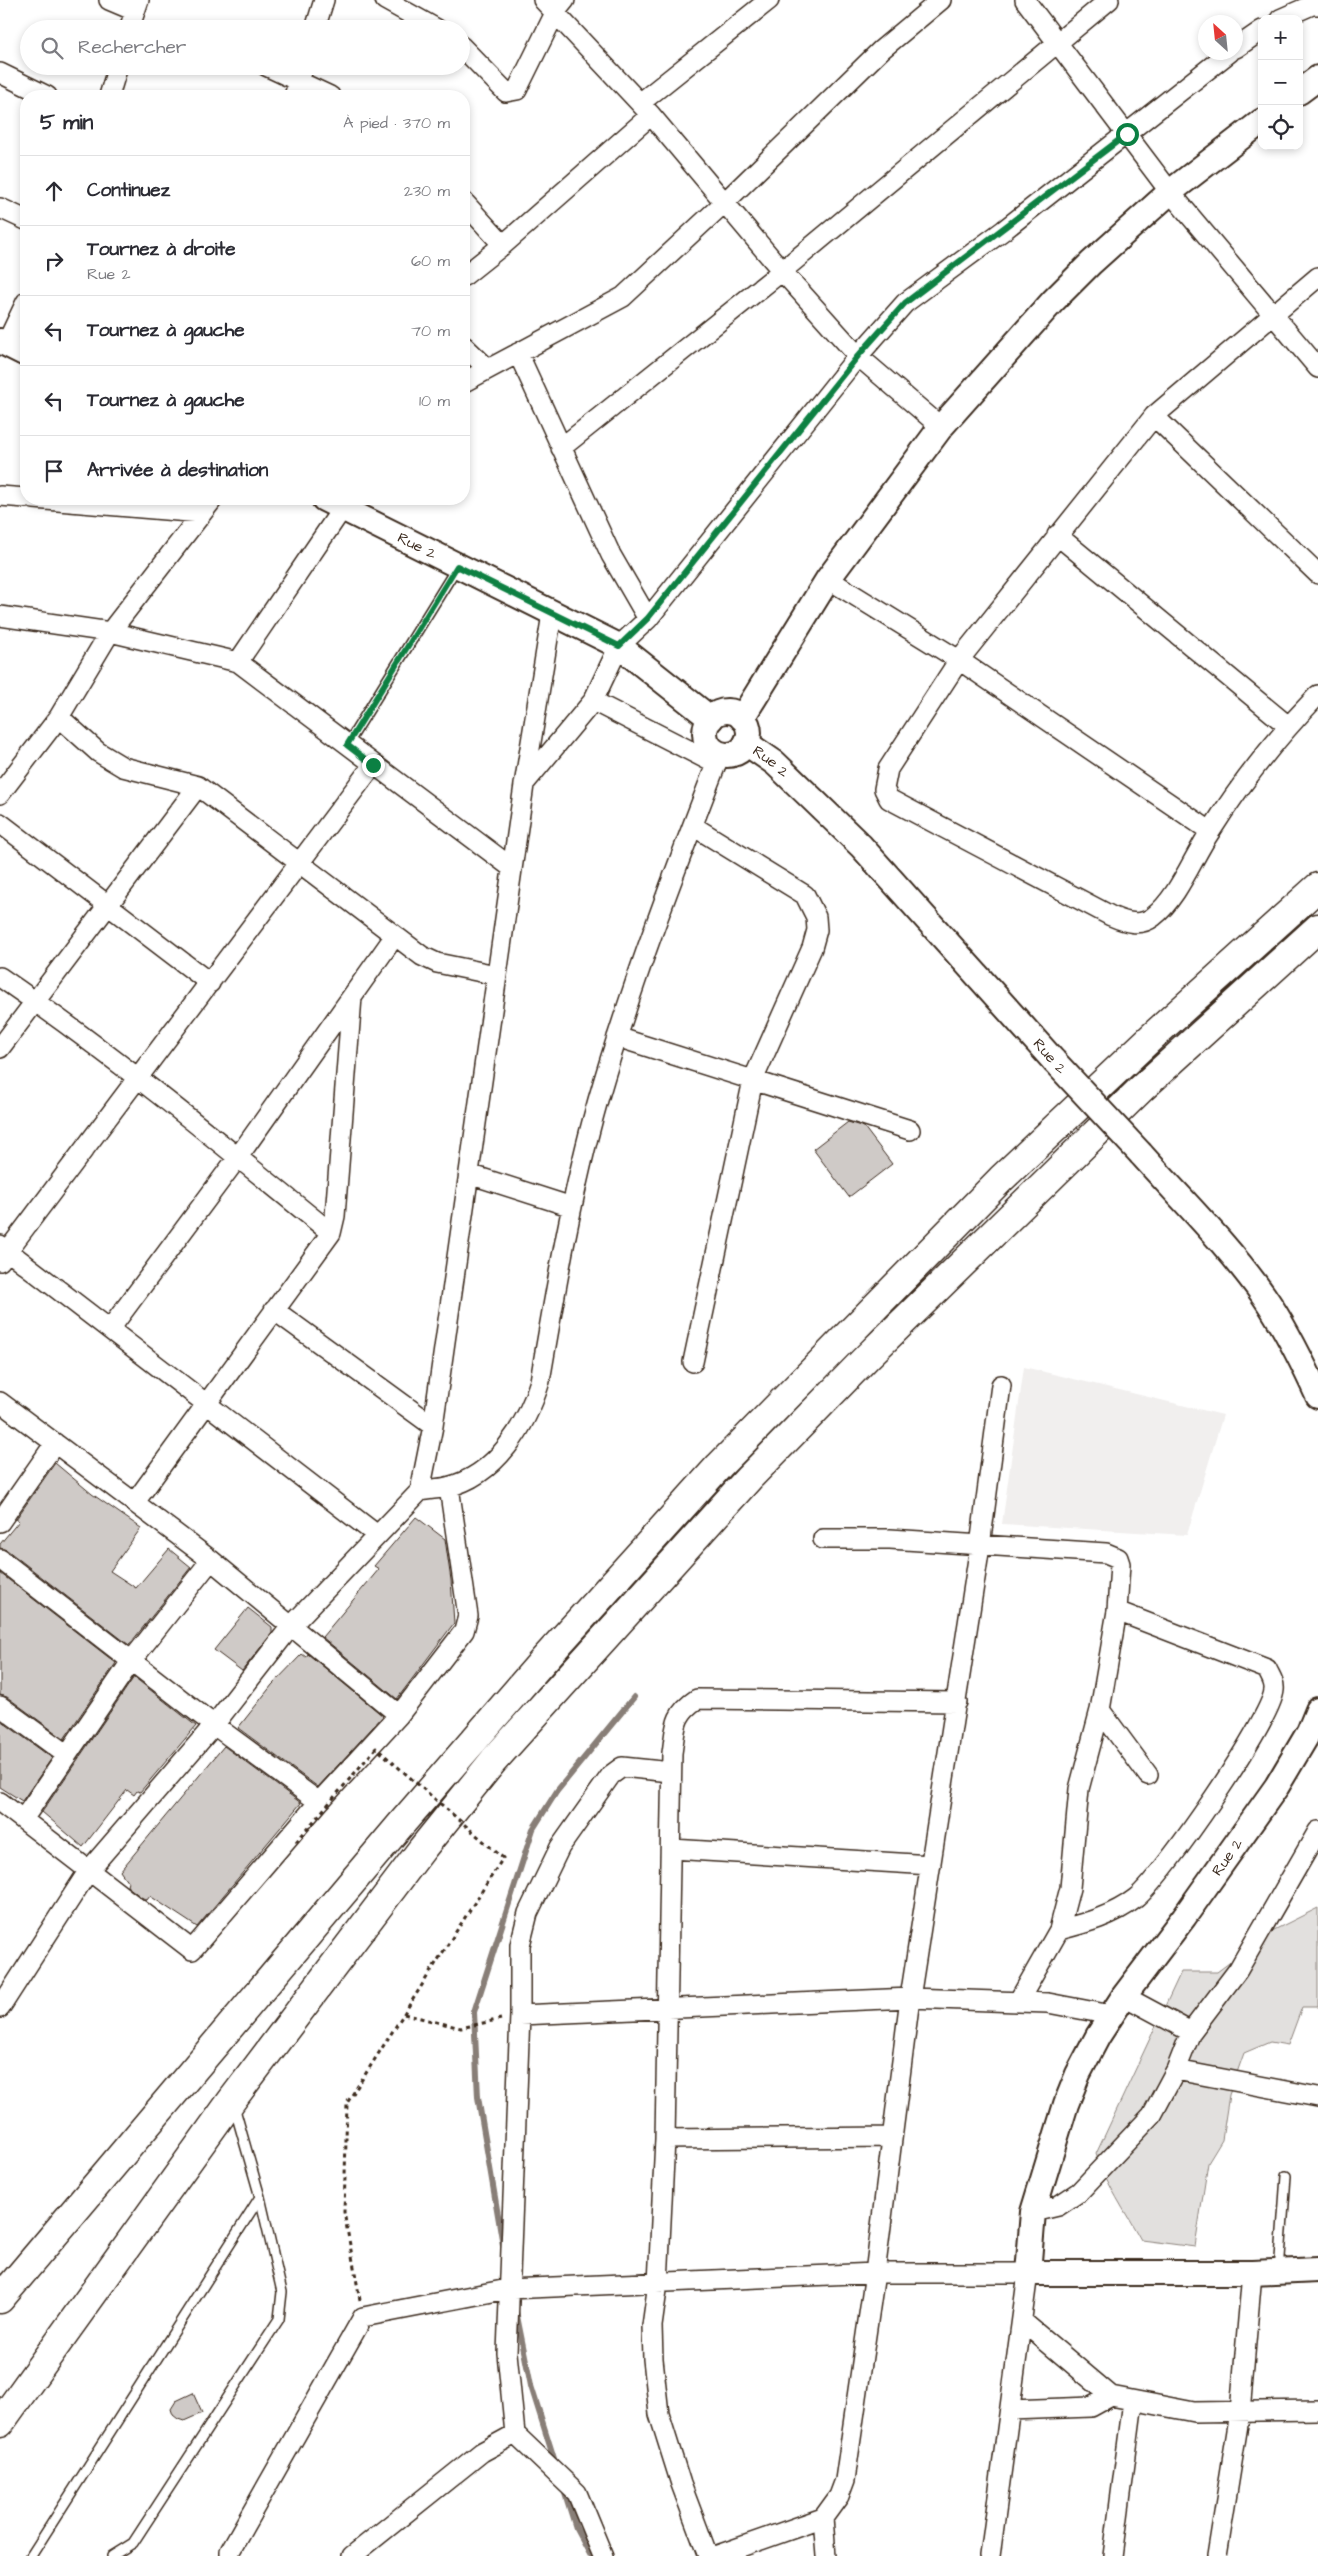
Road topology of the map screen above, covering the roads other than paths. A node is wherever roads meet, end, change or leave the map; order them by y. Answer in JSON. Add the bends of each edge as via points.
{"nodes":[{"id":1,"x":109,"y":0,"type":"edge"},
{"id":2,"x":324,"y":0,"type":"edge"},
{"id":3,"x":385,"y":0,"type":"edge"},
{"id":4,"x":769,"y":0,"type":"edge"},
{"id":5,"x":941,"y":0,"type":"edge"},
{"id":6,"x":1025,"y":0,"type":"edge"},
{"id":7,"x":1109,"y":0,"type":"edge"},
{"id":8,"x":555,"y":4,"type":"edge"},
{"id":9,"x":137,"y":5,"type":"edge"},
{"id":10,"x":1318,"y":5,"type":"edge"},
{"id":11,"x":1289,"y":15,"type":"edge"},
{"id":12,"x":132,"y":20,"type":"edge"},
{"id":13,"x":318,"y":20,"type":"edge"},
{"id":14,"x":421,"y":20,"type":"edge"},
{"id":15,"x":1258,"y":33,"type":"edge"},
{"id":16,"x":1057,"y":43,"type":"junction"},
{"id":17,"x":1243,"y":43,"type":"edge"},
{"id":18,"x":470,"y":55,"type":"edge"},
{"id":19,"x":1220,"y":60,"type":"edge"},
{"id":20,"x":0,"y":73,"type":"edge"},
{"id":21,"x":115,"y":75,"type":"edge"},
{"id":22,"x":286,"y":75,"type":"edge"},
{"id":23,"x":1318,"y":78,"type":"edge"},
{"id":24,"x":299,"y":81,"type":"edge"},
{"id":25,"x":1303,"y":89,"type":"edge"},
{"id":26,"x":35,"y":90,"type":"edge"},
{"id":27,"x":111,"y":90,"type":"edge"},
{"id":28,"x":318,"y":90,"type":"edge"},
{"id":29,"x":646,"y":109,"type":"junction"},
{"id":30,"x":1258,"y":124,"type":"edge"},
{"id":31,"x":1127,"y":134,"type":"junction"},
{"id":32,"x":1170,"y":192,"type":"junction"},
{"id":33,"x":724,"y":202,"type":"junction"},
{"id":34,"x":0,"y":208,"type":"edge"},
{"id":35,"x":470,"y":209,"type":"edge"},
{"id":36,"x":20,"y":217,"type":"edge"},
{"id":37,"x":503,"y":245,"type":"junction"},
{"id":38,"x":470,"y":271,"type":"edge"},
{"id":39,"x":782,"y":271,"type":"junction"},
{"id":40,"x":1318,"y":277,"type":"edge"},
{"id":41,"x":1274,"y":313,"type":"junction"},
{"id":42,"x":20,"y":320,"type":"edge"},
{"id":43,"x":11,"y":346,"type":"edge"},
{"id":44,"x":470,"y":352,"type":"edge"},
{"id":45,"x":518,"y":353,"type":"junction"},
{"id":46,"x":858,"y":356,"type":"junction"},
{"id":47,"x":1318,"y":368,"type":"edge"},
{"id":48,"x":488,"y":369,"type":"junction"},
{"id":49,"x":470,"y":379,"type":"edge"},
{"id":50,"x":1154,"y":416,"type":"junction"},
{"id":51,"x":941,"y":427,"type":"junction"},
{"id":52,"x":562,"y":448,"type":"junction"},
{"id":53,"x":0,"y":496,"type":"edge"},
{"id":54,"x":20,"y":498,"type":"edge"},
{"id":55,"x":182,"y":505,"type":"edge"},
{"id":56,"x":332,"y":505,"type":"edge"},
{"id":57,"x":335,"y":505,"type":"edge"},
{"id":58,"x":207,"y":506,"type":"edge"},
{"id":59,"x":1057,"y":535,"type":"junction"},
{"id":60,"x":457,"y":566,"type":"junction"},
{"id":61,"x":1318,"y":574,"type":"edge"},
{"id":62,"x":828,"y":579,"type":"junction"},
{"id":63,"x":552,"y":614,"type":"junction"},
{"id":64,"x":0,"y":616,"type":"edge"},
{"id":65,"x":648,"y":618,"type":"junction"},
{"id":66,"x":110,"y":632,"type":"junction"},
{"id":67,"x":619,"y":646,"type":"junction"},
{"id":68,"x":959,"y":660,"type":"junction"},
{"id":69,"x":238,"y":662,"type":"junction"},
{"id":70,"x":1318,"y":695,"type":"edge"},
{"id":71,"x":593,"y":701,"type":"junction"},
{"id":72,"x":59,"y":717,"type":"junction"},
{"id":73,"x":742,"y":718,"type":"junction"},
{"id":74,"x":711,"y":719,"type":"junction"},
{"id":75,"x":1288,"y":726,"type":"junction"},
{"id":76,"x":746,"y":743,"type":"junction"},
{"id":77,"x":347,"y":745,"type":"junction"},
{"id":78,"x":718,"y":759,"type":"junction"},
{"id":79,"x":373,"y":765,"type":"junction"},
{"id":80,"x":524,"y":785,"type":"junction"},
{"id":81,"x":198,"y":786,"type":"junction"},
{"id":82,"x":0,"y":794,"type":"edge"},
{"id":83,"x":0,"y":823,"type":"edge"},
{"id":84,"x":692,"y":826,"type":"junction"},
{"id":85,"x":1210,"y":831,"type":"junction"},
{"id":86,"x":299,"y":864,"type":"junction"},
{"id":87,"x":512,"y":868,"type":"junction"},
{"id":88,"x":1318,"y":887,"type":"edge"},
{"id":89,"x":108,"y":905,"type":"junction"},
{"id":90,"x":1318,"y":928,"type":"edge"},
{"id":91,"x":394,"y":936,"type":"junction"},
{"id":92,"x":496,"y":975,"type":"junction"},
{"id":93,"x":0,"y":977,"type":"edge"},
{"id":94,"x":210,"y":982,"type":"junction"},
{"id":95,"x":352,"y":998,"type":"junction"},
{"id":96,"x":35,"y":1001,"type":"junction"},
{"id":97,"x":617,"y":1037,"type":"junction"},
{"id":98,"x":0,"y":1048,"type":"edge"},
{"id":99,"x":137,"y":1079,"type":"junction"},
{"id":100,"x":753,"y":1080,"type":"junction"},
{"id":101,"x":910,"y":1130,"type":"dead end"},
{"id":102,"x":238,"y":1157,"type":"junction"},
{"id":103,"x":468,"y":1174,"type":"junction"},
{"id":104,"x":572,"y":1207,"type":"junction"},
{"id":105,"x":331,"y":1233,"type":"junction"},
{"id":106,"x":2,"y":1252,"type":"edge"},
{"id":107,"x":274,"y":1310,"type":"junction"},
{"id":108,"x":110,"y":1329,"type":"junction"},
{"id":109,"x":693,"y":1362,"type":"dead end"},
{"id":110,"x":1001,"y":1384,"type":"dead end"},
{"id":111,"x":1318,"y":1396,"type":"edge"},
{"id":112,"x":0,"y":1402,"type":"edge"},
{"id":113,"x":206,"y":1404,"type":"junction"},
{"id":114,"x":433,"y":1426,"type":"junction"},
{"id":115,"x":56,"y":1443,"type":"junction"},
{"id":116,"x":449,"y":1487,"type":"junction"},
{"id":117,"x":420,"y":1491,"type":"junction"},
{"id":118,"x":135,"y":1502,"type":"junction"},
{"id":119,"x":0,"y":1522,"type":"edge"},
{"id":120,"x":377,"y":1535,"type":"junction"},
{"id":121,"x":823,"y":1540,"type":"dead end"},
{"id":122,"x":980,"y":1546,"type":"junction"},
{"id":123,"x":0,"y":1559,"type":"edge"},
{"id":124,"x":211,"y":1560,"type":"junction"},
{"id":125,"x":1117,"y":1611,"type":"junction"},
{"id":126,"x":292,"y":1625,"type":"junction"},
{"id":127,"x":132,"y":1660,"type":"junction"},
{"id":128,"x":957,"y":1702,"type":"junction"},
{"id":129,"x":0,"y":1706,"type":"edge"},
{"id":130,"x":1100,"y":1710,"type":"junction"},
{"id":131,"x":1318,"y":1710,"type":"edge"},
{"id":132,"x":399,"y":1715,"type":"junction"},
{"id":133,"x":214,"y":1725,"type":"junction"},
{"id":134,"x":67,"y":1755,"type":"junction"},
{"id":135,"x":671,"y":1772,"type":"junction"},
{"id":136,"x":1148,"y":1775,"type":"dead end"},
{"id":137,"x":0,"y":1802,"type":"edge"},
{"id":138,"x":318,"y":1802,"type":"junction"},
{"id":139,"x":24,"y":1818,"type":"junction"},
{"id":140,"x":1318,"y":1831,"type":"edge"},
{"id":141,"x":672,"y":1849,"type":"junction"},
{"id":142,"x":931,"y":1865,"type":"junction"},
{"id":143,"x":89,"y":1870,"type":"junction"},
{"id":144,"x":1059,"y":1930,"type":"junction"},
{"id":145,"x":1124,"y":1996,"type":"junction"},
{"id":146,"x":910,"y":1998,"type":"junction"},
{"id":147,"x":1018,"y":2002,"type":"junction"},
{"id":148,"x":0,"y":2008,"type":"edge"},
{"id":149,"x":668,"y":2009,"type":"junction"},
{"id":150,"x":520,"y":2015,"type":"junction"},
{"id":151,"x":1110,"y":2015,"type":"junction"},
{"id":152,"x":1191,"y":2032,"type":"junction"},
{"id":153,"x":1176,"y":2070,"type":"junction"},
{"id":154,"x":1318,"y":2097,"type":"edge"},
{"id":155,"x":232,"y":2100,"type":"junction"},
{"id":156,"x":892,"y":2137,"type":"junction"},
{"id":157,"x":665,"y":2139,"type":"junction"},
{"id":158,"x":1286,"y":2176,"type":"dead end"},
{"id":159,"x":260,"y":2197,"type":"junction"},
{"id":160,"x":1034,"y":2212,"type":"junction"},
{"id":161,"x":1318,"y":2270,"type":"edge"},
{"id":162,"x":1279,"y":2272,"type":"junction"},
{"id":163,"x":875,"y":2273,"type":"junction"},
{"id":164,"x":1028,"y":2273,"type":"junction"},
{"id":165,"x":1252,"y":2273,"type":"junction"},
{"id":166,"x":658,"y":2283,"type":"junction"},
{"id":167,"x":508,"y":2288,"type":"junction"},
{"id":168,"x":0,"y":2298,"type":"edge"},
{"id":169,"x":1022,"y":2321,"type":"junction"},
{"id":170,"x":1111,"y":2396,"type":"junction"},
{"id":171,"x":1133,"y":2400,"type":"junction"},
{"id":172,"x":1010,"y":2410,"type":"junction"},
{"id":173,"x":1318,"y":2410,"type":"edge"},
{"id":174,"x":1240,"y":2412,"type":"junction"},
{"id":175,"x":0,"y":2423,"type":"edge"},
{"id":176,"x":515,"y":2434,"type":"junction"},
{"id":177,"x":823,"y":2518,"type":"junction"},
{"id":178,"x":31,"y":2556,"type":"edge"},
{"id":179,"x":112,"y":2556,"type":"edge"},
{"id":180,"x":230,"y":2556,"type":"edge"},
{"id":181,"x":352,"y":2556,"type":"edge"},
{"id":182,"x":602,"y":2556,"type":"edge"},
{"id":183,"x":708,"y":2556,"type":"edge"},
{"id":184,"x":715,"y":2556,"type":"edge"},
{"id":185,"x":826,"y":2556,"type":"edge"},
{"id":186,"x":990,"y":2556,"type":"edge"},
{"id":187,"x":1113,"y":2556,"type":"edge"},
{"id":188,"x":1217,"y":2556,"type":"edge"}],
"edges":[{"from":1,"to":9,"type":"street"},
{"from":2,"to":13,"type":"street"},
{"from":3,"to":14,"type":"street"},
{"from":4,"to":29,"type":"street"},
{"from":5,"to":33,"type":"street","via":[[881,50]]},
{"from":6,"to":16,"type":"street"},
{"from":7,"to":16,"type":"street"},
{"from":8,"to":18,"type":"street","via":[[517,90],[506,92]]},
{"from":8,"to":29,"type":"street"},
{"from":9,"to":12,"type":"street"},
{"from":10,"to":11,"type":"street"},
{"from":15,"to":17,"type":"street"},
{"from":16,"to":31,"type":"street"},
{"from":16,"to":39,"type":"street"},
{"from":19,"to":31,"type":"street"},
{"from":20,"to":26,"type":"street"},
{"from":21,"to":27,"type":"street"},
{"from":22,"to":24,"type":"street"},
{"from":23,"to":25,"type":"street"},
{"from":24,"to":28,"type":"street"},
{"from":29,"to":33,"type":"street"},
{"from":29,"to":37,"type":"street"},
{"from":30,"to":32,"type":"street"},
{"from":31,"to":32,"type":"street"},
{"from":31,"to":46,"type":"street","via":[[905,303]]},
{"from":32,"to":41,"type":"street"},
{"from":32,"to":51,"type":"street","via":[[1053,301]]},
{"from":33,"to":39,"type":"street"},
{"from":33,"to":45,"type":"street","via":[[623,297]]},
{"from":34,"to":36,"type":"street"},
{"from":35,"to":37,"type":"street"},
{"from":37,"to":38,"type":"street"},
{"from":39,"to":46,"type":"street"},
{"from":39,"to":52,"type":"street"},
{"from":40,"to":41,"type":"street"},
{"from":41,"to":47,"type":"street"},
{"from":41,"to":50,"type":"street"},
{"from":42,"to":43,"type":"street"},
{"from":44,"to":48,"type":"street"},
{"from":45,"to":48,"type":"street"},
{"from":45,"to":52,"type":"street"},
{"from":46,"to":51,"type":"street"},
{"from":46,"to":65,"type":"street"},
{"from":48,"to":49,"type":"street"},
{"from":50,"to":59,"type":"street"},
{"from":50,"to":61,"type":"street"},
{"from":51,"to":62,"type":"street"},
{"from":52,"to":65,"type":"street","via":[[611,555]]},
{"from":53,"to":54,"type":"street"},
{"from":55,"to":58,"type":"street"},
{"from":56,"to":69,"type":"street"},
{"from":57,"to":60,"type":"street","name":"Rue 2"},
{"from":58,"to":66,"type":"street"},
{"from":59,"to":68,"type":"street"},
{"from":59,"to":75,"type":"street"},
{"from":60,"to":63,"type":"street","name":"Rue 2"},
{"from":60,"to":77,"type":"lane"},
{"from":62,"to":68,"type":"street"},
{"from":62,"to":73,"type":"street"},
{"from":63,"to":67,"type":"street","name":"Rue 2"},
{"from":63,"to":80,"type":"street"},
{"from":64,"to":66,"type":"street"},
{"from":65,"to":67,"type":"street"},
{"from":66,"to":69,"type":"street"},
{"from":66,"to":72,"type":"street"},
{"from":67,"to":71,"type":"street"},
{"from":67,"to":74,"type":"street","name":"Rue 2"},
{"from":68,"to":85,"type":"street"},
{"from":68,"to":85,"type":"street","via":[[888,769],[884,789],[889,799],[1126,922],[1138,923],[1159,912],[1179,885]]},
{"from":69,"to":77,"type":"street"},
{"from":70,"to":75,"type":"street"},
{"from":71,"to":78,"type":"street"},
{"from":71,"to":80,"type":"street"},
{"from":72,"to":81,"type":"street","via":[[98,752],[123,767]]},
{"from":72,"to":82,"type":"street"},
{"from":73,"to":74,"type":"street","via":[[723,712]]},
{"from":73,"to":76,"type":"street","via":[[749,733]]},
{"from":74,"to":78,"type":"street","via":[[705,732],[706,739]]},
{"from":75,"to":85,"type":"street"},
{"from":76,"to":78,"type":"street","via":[[740,751]]},
{"from":76,"to":111,"type":"street","name":"Rue 2","bridge":true,"via":[[775,764],[861,846],[1235,1258],[1264,1296],[1297,1350]]},
{"from":77,"to":79,"type":"street"},
{"from":78,"to":84,"type":"street"},
{"from":79,"to":86,"type":"street"},
{"from":79,"to":87,"type":"street"},
{"from":80,"to":87,"type":"street"},
{"from":81,"to":86,"type":"street"},
{"from":81,"to":89,"type":"street"},
{"from":83,"to":89,"type":"street"},
{"from":84,"to":97,"type":"street"},
{"from":84,"to":100,"type":"street","via":[[805,895],[816,917],[817,930],[812,948]]},
{"from":86,"to":91,"type":"street"},
{"from":86,"to":94,"type":"street"},
{"from":87,"to":92,"type":"street"},
{"from":88,"to":168,"type":"highway","via":[[1001,1179],[719,1466],[540,1663]]},
{"from":89,"to":94,"type":"street"},
{"from":89,"to":96,"type":"street"},
{"from":90,"to":155,"type":"highway","via":[[1120,1108],[749,1478],[494,1760],[416,1857]]},
{"from":91,"to":92,"type":"street","via":[[437,963]]},
{"from":91,"to":95,"type":"street"},
{"from":92,"to":103,"type":"street"},
{"from":93,"to":96,"type":"street"},
{"from":94,"to":99,"type":"street"},
{"from":95,"to":102,"type":"street"},
{"from":95,"to":105,"type":"street","via":[[336,1216]]},
{"from":96,"to":98,"type":"street"},
{"from":96,"to":99,"type":"street"},
{"from":97,"to":100,"type":"street"},
{"from":97,"to":104,"type":"street"},
{"from":99,"to":102,"type":"street"},
{"from":99,"to":106,"type":"street"},
{"from":100,"to":101,"type":"street"},
{"from":100,"to":109,"type":"street"},
{"from":102,"to":105,"type":"street"},
{"from":102,"to":108,"type":"street"},
{"from":103,"to":104,"type":"street"},
{"from":103,"to":114,"type":"street"},
{"from":104,"to":116,"type":"street","via":[[533,1406],[508,1448],[473,1476]]},
{"from":105,"to":107,"type":"street"},
{"from":106,"to":108,"type":"street"},
{"from":107,"to":113,"type":"street"},
{"from":107,"to":114,"type":"street"},
{"from":108,"to":113,"type":"street"},
{"from":110,"to":122,"type":"street"},
{"from":112,"to":115,"type":"street"},
{"from":113,"to":118,"type":"street"},
{"from":113,"to":120,"type":"street"},
{"from":114,"to":117,"type":"street"},
{"from":115,"to":118,"type":"street"},
{"from":115,"to":119,"type":"street"},
{"from":116,"to":117,"type":"street"},
{"from":116,"to":132,"type":"street","via":[[468,1616],[464,1631]]},
{"from":117,"to":120,"type":"street"},
{"from":118,"to":124,"type":"street"},
{"from":120,"to":126,"type":"street"},
{"from":121,"to":122,"type":"street","via":[[890,1539]]},
{"from":122,"to":125,"type":"street","via":[[1114,1555],[1120,1564]]},
{"from":122,"to":128,"type":"street"},
{"from":123,"to":127,"type":"street"},
{"from":124,"to":126,"type":"street"},
{"from":124,"to":127,"type":"street"},
{"from":125,"to":130,"type":"street"},
{"from":125,"to":144,"type":"street","via":[[1267,1669],[1274,1682],[1274,1692],[1264,1716],[1219,1787],[1182,1842],[1137,1897],[1093,1922]]},
{"from":126,"to":132,"type":"street"},
{"from":126,"to":133,"type":"street"},
{"from":127,"to":133,"type":"street"},
{"from":127,"to":134,"type":"street"},
{"from":128,"to":135,"type":"street","via":[[697,1699],[678,1716]]},
{"from":128,"to":142,"type":"street"},
{"from":129,"to":134,"type":"street"},
{"from":130,"to":136,"type":"street"},
{"from":130,"to":144,"type":"street","via":[[1079,1790],[1070,1888]]},
{"from":131,"to":145,"type":"street","name":"Rue 2","via":[[1309,1732],[1277,1786]]},
{"from":132,"to":138,"type":"street"},
{"from":133,"to":138,"type":"street"},
{"from":133,"to":143,"type":"street"},
{"from":134,"to":139,"type":"street"},
{"from":135,"to":141,"type":"street"},
{"from":135,"to":150,"type":"street","via":[[622,1767],[611,1775],[560,1847],[524,1926],[520,1946]]},
{"from":137,"to":139,"type":"street"},
{"from":138,"to":143,"type":"street","via":[[192,1950]]},
{"from":139,"to":143,"type":"street"},
{"from":140,"to":152,"type":"street","via":[[1238,1970]]},
{"from":141,"to":142,"type":"street"},
{"from":141,"to":149,"type":"street"},
{"from":142,"to":146,"type":"street"},
{"from":143,"to":148,"type":"street"},
{"from":144,"to":147,"type":"street"},
{"from":145,"to":151,"type":"street","name":"Rue 2"},
{"from":145,"to":152,"type":"street"},
{"from":146,"to":147,"type":"street"},
{"from":146,"to":149,"type":"street"},
{"from":146,"to":156,"type":"street"},
{"from":147,"to":151,"type":"street","via":[[1074,2006]]},
{"from":149,"to":150,"type":"street"},
{"from":149,"to":157,"type":"street"},
{"from":150,"to":167,"type":"street"},
{"from":151,"to":160,"type":"street","name":"Rue 2","via":[[1078,2074],[1066,2104]]},
{"from":152,"to":153,"type":"street"},
{"from":153,"to":154,"type":"street"},
{"from":153,"to":160,"type":"street","via":[[1152,2115],[1079,2192],[1058,2206]]},
{"from":155,"to":159,"type":"lane"},
{"from":155,"to":175,"type":"highway"},
{"from":156,"to":157,"type":"street"},
{"from":156,"to":163,"type":"street"},
{"from":157,"to":166,"type":"street"},
{"from":158,"to":162,"type":"lane"},
{"from":159,"to":178,"type":"lane"},
{"from":159,"to":179,"type":"lane","via":[[282,2292],[279,2319],[133,2544]]},
{"from":160,"to":164,"type":"street","name":"Rue 2"},
{"from":161,"to":162,"type":"street"},
{"from":162,"to":165,"type":"street"},
{"from":163,"to":164,"type":"street"},
{"from":163,"to":166,"type":"street"},
{"from":163,"to":177,"type":"street","via":[[845,2480],[839,2496]]},
{"from":164,"to":165,"type":"street"},
{"from":164,"to":169,"type":"street"},
{"from":165,"to":174,"type":"street"},
{"from":166,"to":167,"type":"street"},
{"from":166,"to":183,"type":"street","via":[[652,2326],[659,2414]]},
{"from":167,"to":176,"type":"street","via":[[507,2354]]},
{"from":167,"to":180,"type":"street","via":[[363,2318]]},
{"from":169,"to":170,"type":"street"},
{"from":169,"to":172,"type":"street"},
{"from":170,"to":171,"type":"street"},
{"from":170,"to":172,"type":"street","via":[[1091,2407]]},
{"from":171,"to":174,"type":"street","via":[[1194,2412]]},
{"from":171,"to":187,"type":"street"},
{"from":172,"to":186,"type":"street"},
{"from":173,"to":174,"type":"street"},
{"from":174,"to":188,"type":"street"},
{"from":176,"to":181,"type":"street","via":[[482,2452]]},
{"from":176,"to":182,"type":"street","via":[[577,2493]]},
{"from":177,"to":184,"type":"street"},
{"from":177,"to":185,"type":"street"}]}
